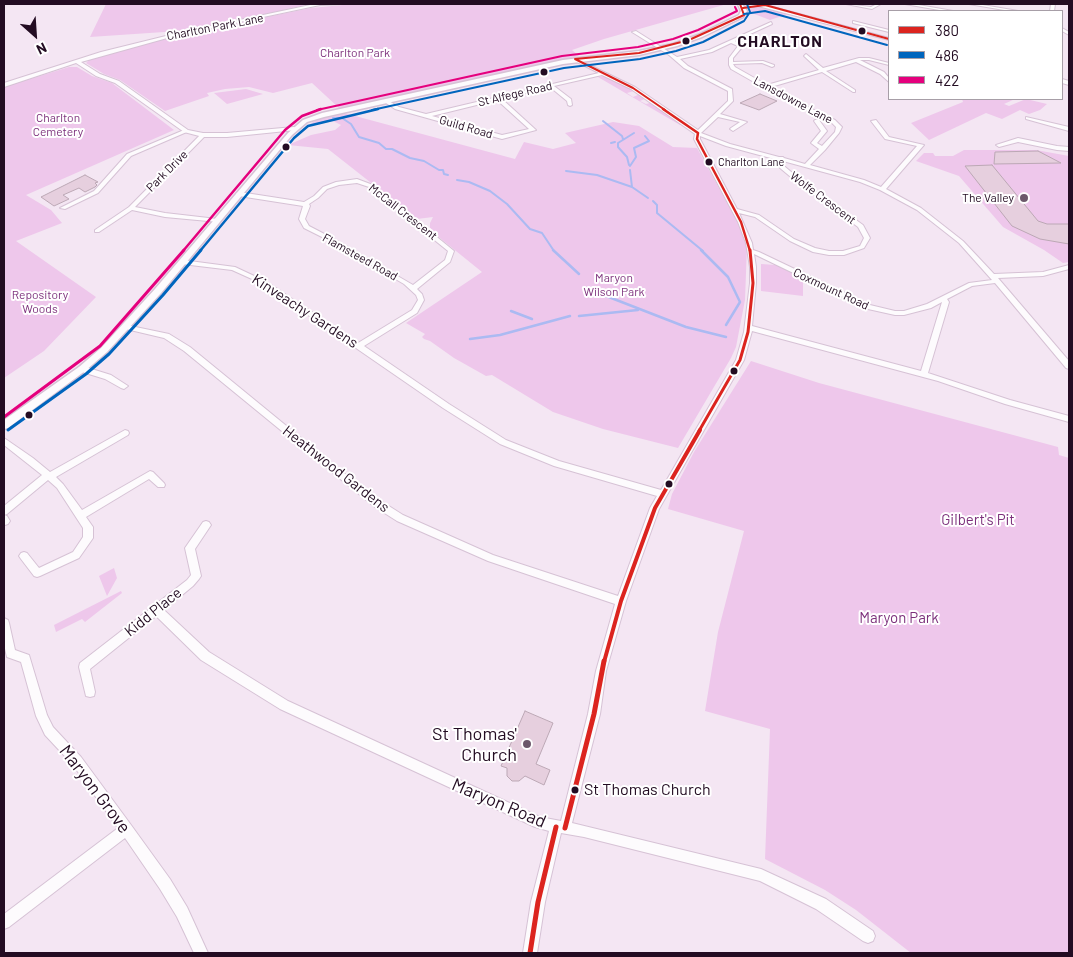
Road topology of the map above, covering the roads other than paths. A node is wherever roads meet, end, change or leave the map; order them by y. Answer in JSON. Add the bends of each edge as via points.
{"nodes":[{"id":1,"x":320,"y":4,"type":"edge"},
{"id":2,"x":339,"y":4,"type":"edge"},
{"id":3,"x":758,"y":4,"type":"edge"},
{"id":4,"x":848,"y":4,"type":"edge"},
{"id":5,"x":879,"y":4,"type":"edge"},
{"id":6,"x":907,"y":4,"type":"edge"},
{"id":7,"x":971,"y":4,"type":"edge"},
{"id":8,"x":742,"y":6,"type":"edge"},
{"id":9,"x":945,"y":10,"type":"edge"},
{"id":10,"x":1010,"y":10,"type":"edge"},
{"id":11,"x":854,"y":22,"type":"dead end"},
{"id":12,"x":771,"y":23,"type":"dead end"},
{"id":13,"x":888,"y":31,"type":"edge"},
{"id":14,"x":634,"y":32,"type":"dead end"},
{"id":15,"x":879,"y":37,"type":"junction"},
{"id":16,"x":888,"y":39,"type":"edge"},
{"id":17,"x":731,"y":41,"type":"junction"},
{"id":18,"x":660,"y":48,"type":"junction"},
{"id":19,"x":806,"y":55,"type":"dead end"},
{"id":20,"x":575,"y":59,"type":"junction"},
{"id":21,"x":676,"y":59,"type":"junction"},
{"id":22,"x":856,"y":59,"type":"junction"},
{"id":23,"x":78,"y":62,"type":"junction"},
{"id":24,"x":731,"y":63,"type":"junction"},
{"id":25,"x":888,"y":64,"type":"edge"},
{"id":26,"x":772,"y":66,"type":"dead end"},
{"id":27,"x":822,"y":70,"type":"junction"},
{"id":28,"x":603,"y":73,"type":"junction"},
{"id":29,"x":888,"y":79,"type":"edge"},
{"id":30,"x":4,"y":85,"type":"edge"},
{"id":31,"x":551,"y":86,"type":"junction"},
{"id":32,"x":767,"y":87,"type":"junction"},
{"id":33,"x":853,"y":91,"type":"dead end"},
{"id":34,"x":498,"y":98,"type":"junction"},
{"id":35,"x":385,"y":101,"type":"junction"},
{"id":36,"x":570,"y":106,"type":"dead end"},
{"id":37,"x":718,"y":115,"type":"junction"},
{"id":38,"x":426,"y":116,"type":"junction"},
{"id":39,"x":1028,"y":118,"type":"dead end"},
{"id":40,"x":817,"y":121,"type":"dead end"},
{"id":41,"x":874,"y":121,"type":"dead end"},
{"id":42,"x":294,"y":129,"type":"junction"},
{"id":43,"x":733,"y":129,"type":"dead end"},
{"id":44,"x":1069,"y":129,"type":"edge"},
{"id":45,"x":186,"y":131,"type":"junction"},
{"id":46,"x":698,"y":133,"type":"junction"},
{"id":47,"x":203,"y":135,"type":"junction"},
{"id":48,"x":999,"y":145,"type":"dead end"},
{"id":49,"x":823,"y":149,"type":"junction"},
{"id":50,"x":1069,"y":149,"type":"edge"},
{"id":51,"x":781,"y":158,"type":"junction"},
{"id":52,"x":807,"y":165,"type":"junction"},
{"id":53,"x":882,"y":189,"type":"junction"},
{"id":54,"x":239,"y":194,"type":"junction"},
{"id":55,"x":305,"y":204,"type":"junction"},
{"id":56,"x":63,"y":208,"type":"dead end"},
{"id":57,"x":131,"y":208,"type":"junction"},
{"id":58,"x":734,"y":210,"type":"junction"},
{"id":59,"x":217,"y":221,"type":"junction"},
{"id":60,"x":97,"y":231,"type":"dead end"},
{"id":61,"x":751,"y":252,"type":"junction"},
{"id":62,"x":182,"y":262,"type":"junction"},
{"id":63,"x":1069,"y":267,"type":"edge"},
{"id":64,"x":996,"y":279,"type":"junction"},
{"id":65,"x":414,"y":288,"type":"junction"},
{"id":66,"x":943,"y":299,"type":"junction"},
{"id":67,"x":126,"y":327,"type":"junction"},
{"id":68,"x":749,"y":328,"type":"junction"},
{"id":69,"x":360,"y":346,"type":"junction"},
{"id":70,"x":1069,"y":366,"type":"edge"},
{"id":71,"x":82,"y":369,"type":"junction"},
{"id":72,"x":924,"y":375,"type":"junction"},
{"id":73,"x":124,"y":386,"type":"dead end"},
{"id":74,"x":1069,"y":419,"type":"edge"},
{"id":75,"x":4,"y":425,"type":"edge"},
{"id":76,"x":125,"y":433,"type":"dead end"},
{"id":77,"x":4,"y":441,"type":"edge"},
{"id":78,"x":48,"y":477,"type":"junction"},
{"id":79,"x":161,"y":485,"type":"dead end"},
{"id":80,"x":662,"y":494,"type":"junction"},
{"id":81,"x":4,"y":511,"type":"edge"},
{"id":82,"x":81,"y":515,"type":"junction"},
{"id":83,"x":206,"y":525,"type":"dead end"},
{"id":84,"x":24,"y":556,"type":"dead end"},
{"id":85,"x":621,"y":601,"type":"junction"},
{"id":86,"x":157,"y":610,"type":"junction"},
{"id":87,"x":4,"y":623,"type":"edge"},
{"id":88,"x":90,"y":692,"type":"dead end"},
{"id":89,"x":560,"y":828,"type":"junction"},
{"id":90,"x":127,"y":829,"type":"junction"},
{"id":91,"x":4,"y":922,"type":"edge"},
{"id":92,"x":868,"y":936,"type":"dead end"},
{"id":93,"x":201,"y":953,"type":"edge"},
{"id":94,"x":530,"y":953,"type":"edge"}],
"edges":[{"from":1,"to":2,"type":"street","name":"Charlton Park Lane"},
{"from":1,"to":23,"type":"street","name":"Charlton Park Lane","via":[[178,34]]},
{"from":3,"to":8,"type":"street"},
{"from":3,"to":15,"type":"street"},
{"from":4,"to":5,"type":"street","via":[[872,8]]},
{"from":6,"to":9,"type":"street"},
{"from":7,"to":10,"type":"street"},
{"from":8,"to":18,"type":"main road","via":[[744,13],[741,16],[704,35]]},
{"from":11,"to":13,"type":"street"},
{"from":12,"to":17,"type":"street"},
{"from":13,"to":15,"type":"street"},
{"from":14,"to":18,"type":"street"},
{"from":15,"to":16,"type":"street"},
{"from":17,"to":21,"type":"street"},
{"from":17,"to":24,"type":"street","via":[[741,46]]},
{"from":18,"to":20,"type":"main road"},
{"from":18,"to":21,"type":"street"},
{"from":19,"to":27,"type":"street"},
{"from":20,"to":28,"type":"street"},
{"from":20,"to":35,"type":"main road"},
{"from":21,"to":37,"type":"street","via":[[730,90],[731,101]]},
{"from":22,"to":25,"type":"street"},
{"from":22,"to":27,"type":"street"},
{"from":22,"to":29,"type":"street"},
{"from":23,"to":30,"type":"street","name":"Charlton Park Lane"},
{"from":23,"to":45,"type":"street","via":[[131,90]]},
{"from":24,"to":26,"type":"street","via":[[764,60]]},
{"from":24,"to":32,"type":"street","name":"Lansdowne Lane","via":[[736,70]]},
{"from":27,"to":32,"type":"street"},
{"from":27,"to":33,"type":"street"},
{"from":28,"to":31,"type":"street","name":"St Alfege Road"},
{"from":28,"to":46,"type":"street","via":[[652,100]]},
{"from":31,"to":34,"type":"street","name":"St Alfege Road"},
{"from":31,"to":36,"type":"street","via":[[569,100]]},
{"from":32,"to":49,"type":"street","name":"Lansdowne Lane","via":[[837,124],[839,129]]},
{"from":34,"to":38,"type":"street","name":"St Alfege Road"},
{"from":34,"to":38,"type":"street","name":"Guild Road","via":[[533,130],[502,138]]},
{"from":35,"to":38,"type":"street","name":"Guild Road","via":[[391,106]]},
{"from":35,"to":42,"type":"main road","via":[[322,115]]},
{"from":37,"to":43,"type":"street","via":[[744,122]]},
{"from":37,"to":46,"type":"street"},
{"from":39,"to":44,"type":"street"},
{"from":40,"to":49,"type":"street","via":[[824,131],[814,143]]},
{"from":41,"to":53,"type":"street","via":[[887,138],[921,145]]},
{"from":42,"to":47,"type":"street"},
{"from":42,"to":54,"type":"main road"},
{"from":45,"to":47,"type":"street"},
{"from":45,"to":56,"type":"street","via":[[129,155],[96,192]]},
{"from":46,"to":51,"type":"street"},
{"from":46,"to":58,"type":"street","via":[[697,139]]},
{"from":47,"to":57,"type":"street","name":"Park Drive"},
{"from":48,"to":50,"type":"street","via":[[1018,140]]},
{"from":49,"to":52,"type":"street","name":"Lansdowne Lane"},
{"from":51,"to":52,"type":"street"},
{"from":51,"to":58,"type":"street","name":"Wolfe Crescent","via":[[782,167],[861,226],[867,238],[862,247],[844,253],[813,250],[757,216]]},
{"from":52,"to":53,"type":"street"},
{"from":53,"to":64,"type":"street","via":[[938,223]]},
{"from":54,"to":55,"type":"street"},
{"from":54,"to":59,"type":"main road"},
{"from":55,"to":65,"type":"street","name":"Flamsteed Road","via":[[302,219],[311,231]]},
{"from":55,"to":65,"type":"street","name":"McCall Crescent","via":[[325,188],[338,183],[357,181],[371,186],[451,251],[448,261]]},
{"from":57,"to":59,"type":"street","name":"Park Drive","via":[[165,216]]},
{"from":57,"to":60,"type":"street","name":"Park Drive"},
{"from":58,"to":61,"type":"street"},
{"from":59,"to":62,"type":"main road"},
{"from":61,"to":66,"type":"street","name":"Coxmount Road","via":[[877,310],[904,313]]},
{"from":61,"to":68,"type":"street","via":[[753,283]]},
{"from":62,"to":67,"type":"main road"},
{"from":62,"to":69,"type":"street","name":"Kinveachy Gardens","via":[[233,268],[252,276]]},
{"from":63,"to":64,"type":"street","via":[[1043,274]]},
{"from":64,"to":66,"type":"street","name":"Coxmount Road","via":[[961,288]]},
{"from":64,"to":70,"type":"street"},
{"from":65,"to":69,"type":"street","name":"Flamsteed Road","via":[[421,300],[415,311]]},
{"from":66,"to":72,"type":"street","via":[[946,302]]},
{"from":67,"to":71,"type":"main road"},
{"from":67,"to":85,"type":"street","name":"Heathwood Gardens","via":[[166,336],[187,349],[355,486],[400,518],[491,558]]},
{"from":68,"to":72,"type":"street"},
{"from":68,"to":80,"type":"street","via":[[740,360]]},
{"from":69,"to":80,"type":"street","name":"Kinveachy Gardens","via":[[503,442],[557,464]]},
{"from":71,"to":73,"type":"street"},
{"from":71,"to":75,"type":"main road"},
{"from":72,"to":74,"type":"street"},
{"from":76,"to":78,"type":"street"},
{"from":77,"to":78,"type":"street"},
{"from":78,"to":81,"type":"street"},
{"from":78,"to":82,"type":"street","via":[[60,486]]},
{"from":79,"to":82,"type":"street","via":[[150,474]]},
{"from":80,"to":85,"type":"street"},
{"from":82,"to":84,"type":"street","via":[[88,527],[88,538],[76,555],[37,573]]},
{"from":83,"to":86,"type":"street","name":"Kidd Place","via":[[190,548],[196,576]]},
{"from":85,"to":89,"type":"street","via":[[601,671],[594,714]]},
{"from":86,"to":88,"type":"street","name":"Kidd Place","via":[[84,667]]},
{"from":86,"to":89,"type":"street","name":"Maryon Road","via":[[205,656],[284,705],[539,823]]},
{"from":87,"to":90,"type":"street","name":"Maryon Grove","via":[[11,653],[25,659],[49,731],[77,761]]},
{"from":89,"to":92,"type":"street","name":"Maryon Road","via":[[584,831],[770,878],[821,904]]},
{"from":89,"to":94,"type":"street","via":[[538,902]]},
{"from":90,"to":91,"type":"street"},
{"from":90,"to":93,"type":"street","name":"Maryon Grove","via":[[182,912]]}]}
